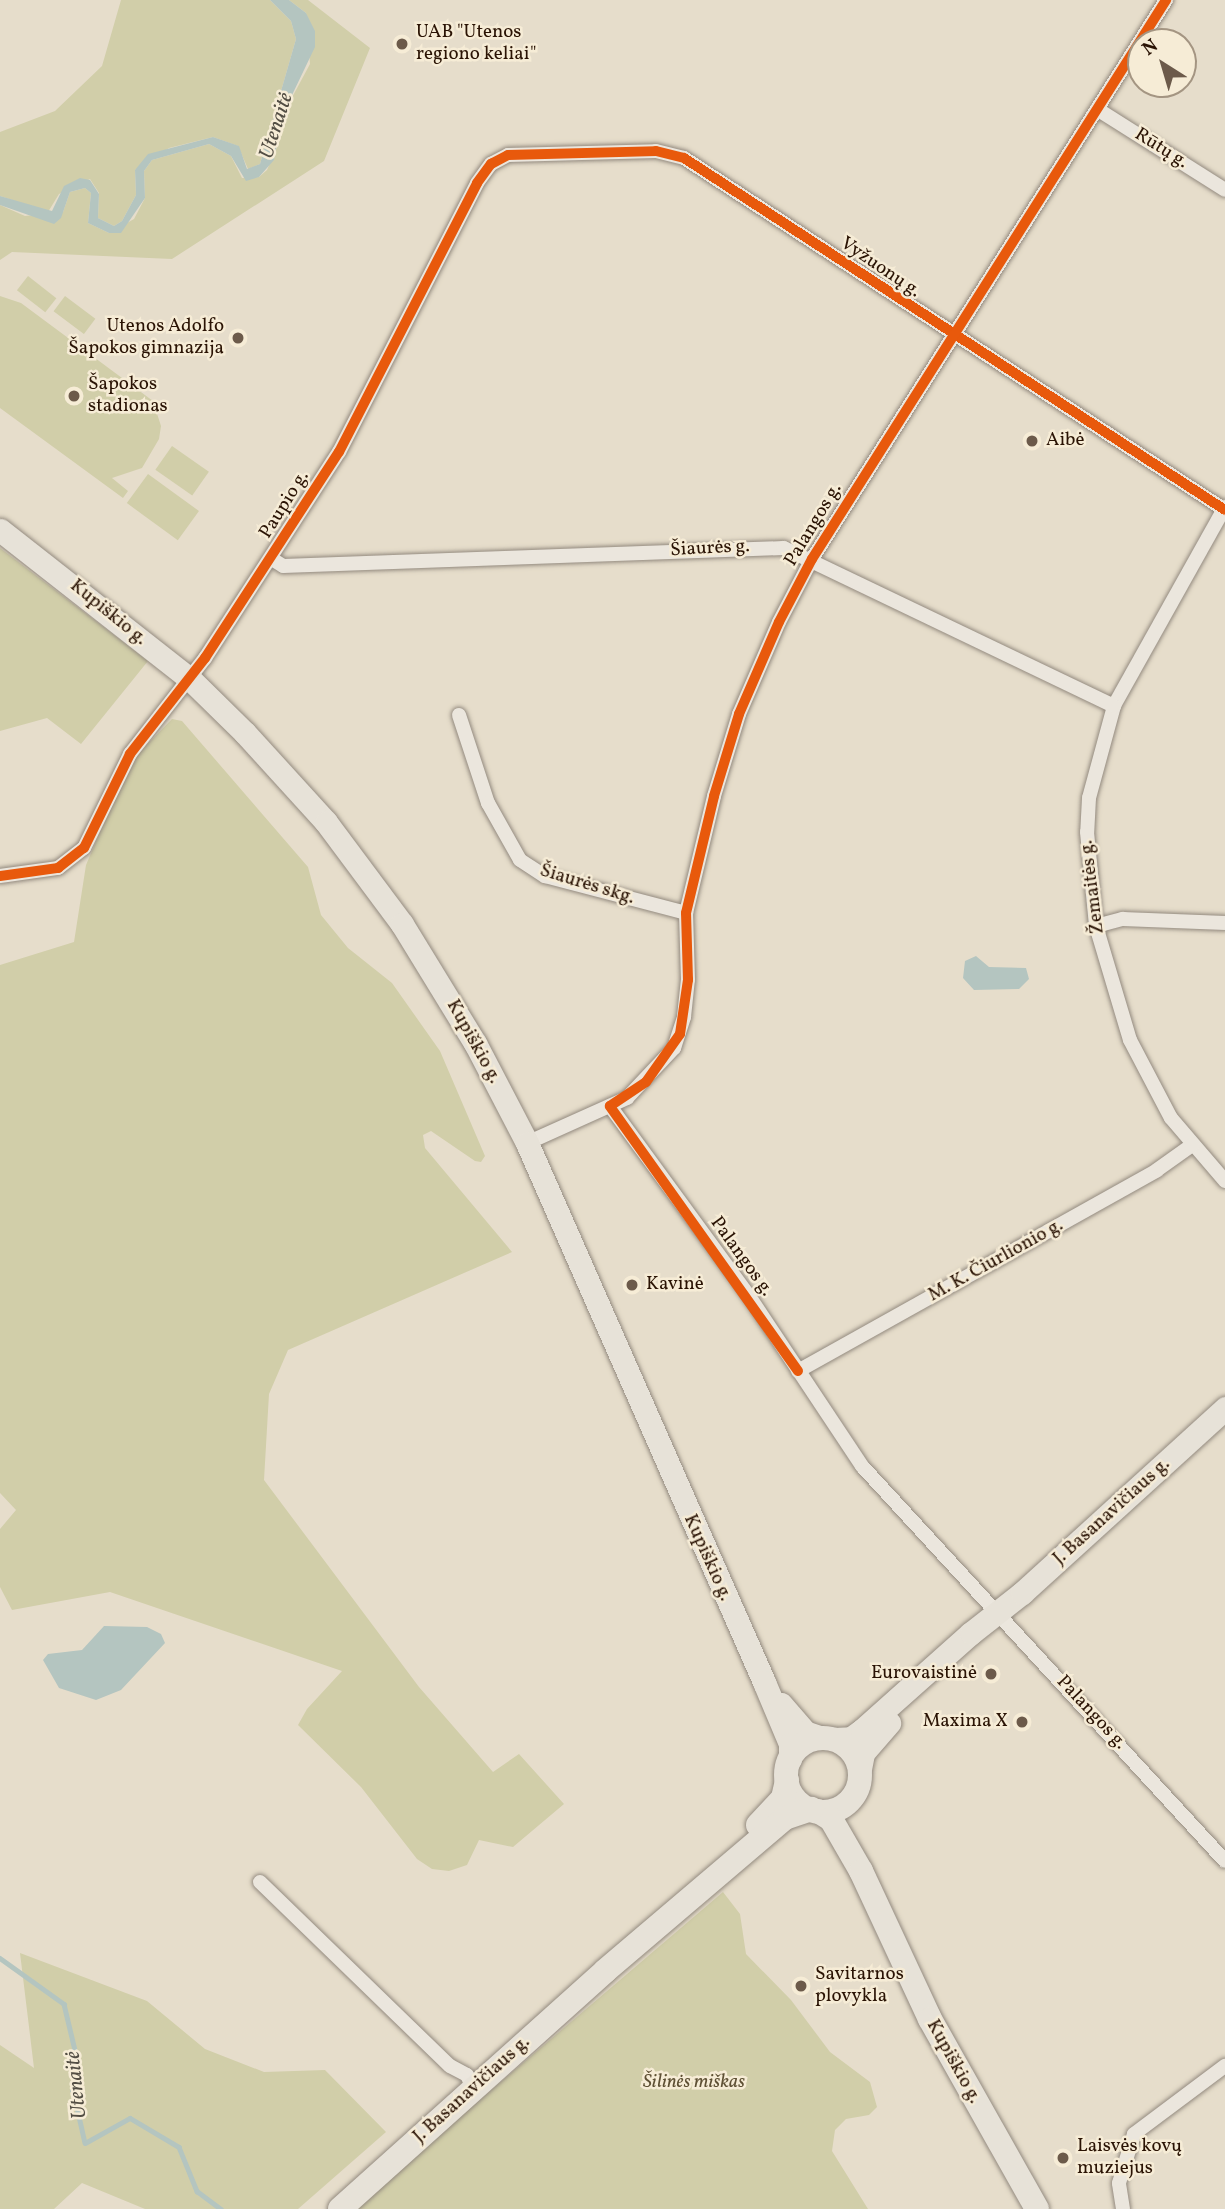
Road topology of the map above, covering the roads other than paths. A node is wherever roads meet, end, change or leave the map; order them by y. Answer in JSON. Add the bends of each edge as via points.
{"nodes":[{"id":1,"x":1166,"y":0,"type":"edge"},
{"id":2,"x":1097,"y":109,"type":"junction"},
{"id":3,"x":491,"y":164,"type":"joint"},
{"id":4,"x":1225,"y":190,"type":"edge"},
{"id":5,"x":952,"y":336,"type":"junction"},
{"id":6,"x":1224,"y":509,"type":"edge"},
{"id":7,"x":0,"y":530,"type":"edge"},
{"id":8,"x":272,"y":559,"type":"junction"},
{"id":9,"x":812,"y":559,"type":"junction"},
{"id":10,"x":189,"y":678,"type":"junction"},
{"id":11,"x":1114,"y":706,"type":"junction"},
{"id":12,"x":458,"y":715,"type":"dead end"},
{"id":13,"x":0,"y":876,"type":"edge"},
{"id":14,"x":686,"y":914,"type":"junction"},
{"id":15,"x":1225,"y":923,"type":"edge"},
{"id":16,"x":1096,"y":926,"type":"junction"},
{"id":17,"x":610,"y":1106,"type":"junction"},
{"id":18,"x":527,"y":1143,"type":"junction"},
{"id":19,"x":1192,"y":1145,"type":"junction"},
{"id":20,"x":1225,"y":1181,"type":"edge"},
{"id":21,"x":798,"y":1371,"type":"junction"},
{"id":22,"x":1225,"y":1408,"type":"edge"},
{"id":23,"x":998,"y":1614,"type":"junction"},
{"id":24,"x":764,"y":1682,"type":"junction"},
{"id":25,"x":828,"y":1738,"type":"junction"},
{"id":26,"x":860,"y":1769,"type":"junction"},
{"id":27,"x":788,"y":1770,"type":"junction"},
{"id":28,"x":852,"y":1798,"type":"junction"},
{"id":29,"x":814,"y":1810,"type":"junction"},
{"id":30,"x":1225,"y":1861,"type":"edge"},
{"id":31,"x":861,"y":1871,"type":"junction"},
{"id":32,"x":260,"y":1882,"type":"dead end"},
{"id":33,"x":605,"y":1971,"type":"junction"},
{"id":34,"x":1225,"y":2066,"type":"edge"},
{"id":35,"x":473,"y":2088,"type":"junction"},
{"id":36,"x":340,"y":2209,"type":"edge"},
{"id":37,"x":1037,"y":2209,"type":"edge"},
{"id":38,"x":1123,"y":2209,"type":"edge"}],
"edges":[{"from":1,"to":2,"type":"street","name":"Palangos g."},
{"from":2,"to":4,"type":"street","name":"Rūtų g."},
{"from":2,"to":5,"type":"street","name":"Palangos g."},
{"from":3,"to":5,"type":"street","name":"Vyžuonų g.","via":[[521,153],[656,151],[684,158]]},
{"from":3,"to":8,"type":"street","name":"Paupio g.","via":[[477,183],[339,452]]},
{"from":5,"to":6,"type":"street","name":"Vyžuonų g."},
{"from":5,"to":9,"type":"street","name":"Palangos g."},
{"from":6,"to":11,"type":"street","name":"Žemaitės g."},
{"from":7,"to":10,"type":"main road","name":"Kupiškio g."},
{"from":8,"to":9,"type":"street","name":"Šiaurės g.","via":[[283,566],[770,546]]},
{"from":8,"to":10,"type":"street","name":"Paupio g."},
{"from":9,"to":11,"type":"street","name":"Šiaurės g."},
{"from":9,"to":14,"type":"street","name":"Palangos g.","via":[[739,714]]},
{"from":10,"to":13,"type":"street","name":"Paupio g.","via":[[130,754],[84,848],[58,868]]},
{"from":10,"to":18,"type":"main road","name":"Kupiškio g.","via":[[286,776],[368,875],[448,996]]},
{"from":11,"to":16,"type":"street","name":"Žemaitės g.","via":[[1089,798],[1087,867]]},
{"from":12,"to":14,"type":"street","name":"Šiaurės skg.","via":[[488,803],[520,860],[545,876]]},
{"from":14,"to":17,"type":"street","name":"Palangos g.","via":[[688,980],[680,1034],[646,1082]]},
{"from":15,"to":16,"type":"street","via":[[1124,919]]},
{"from":16,"to":19,"type":"street","name":"Žemaitės g.","via":[[1130,1040],[1157,1096]]},
{"from":17,"to":18,"type":"street","name":"Palangos g."},
{"from":17,"to":21,"type":"street","name":"Palangos g."},
{"from":18,"to":24,"type":"main road","name":"Kupiškio g."},
{"from":19,"to":20,"type":"street","name":"Žemaitės g."},
{"from":19,"to":21,"type":"street","name":"M. K. Čiurlionio g.","via":[[1157,1170]]},
{"from":21,"to":23,"type":"street","name":"Palangos g.","via":[[862,1466]]},
{"from":22,"to":23,"type":"main road","name":"J. Basanavičiaus g."},
{"from":23,"to":25,"type":"main road","name":"J. Basanavičiaus g.","via":[[862,1730],[851,1738]]},
{"from":23,"to":26,"type":"main road","name":"J. Basanavičiaus g.","via":[[979,1643],[872,1740]]},
{"from":23,"to":30,"type":"street","name":"Palangos g."},
{"from":24,"to":25,"type":"main road","name":"Kupiškio g.","via":[[795,1724]]},
{"from":24,"to":27,"type":"main road","name":"Kupiškio g.","via":[[790,1744]]},
{"from":25,"to":26,"type":"highway","via":[[851,1751]]},
{"from":25,"to":27,"type":"highway","via":[[803,1744]]},
{"from":26,"to":28,"type":"highway"},
{"from":27,"to":29,"type":"highway","via":[[795,1798]]},
{"from":27,"to":33,"type":"highway","name":"J. Basanavičiaus g.","via":[[783,1798],[766,1818],[660,1911]]},
{"from":28,"to":29,"type":"highway","via":[[836,1809]]},
{"from":28,"to":31,"type":"highway","name":"Kupiškio g.","via":[[847,1813]]},
{"from":29,"to":31,"type":"highway","name":"Kupiškio g.","via":[[831,1819]]},
{"from":29,"to":33,"type":"highway","name":"J. Basanavičiaus g.","via":[[785,1818]]},
{"from":31,"to":37,"type":"highway","name":"Kupiškio g.","via":[[935,2029]]},
{"from":32,"to":35,"type":"street","via":[[450,2066],[467,2075]]},
{"from":33,"to":35,"type":"highway","name":"J. Basanavičiaus g."},
{"from":34,"to":38,"type":"street","via":[[1134,2134],[1119,2182]]},
{"from":35,"to":36,"type":"highway","name":"J. Basanavičiaus g."}]}
